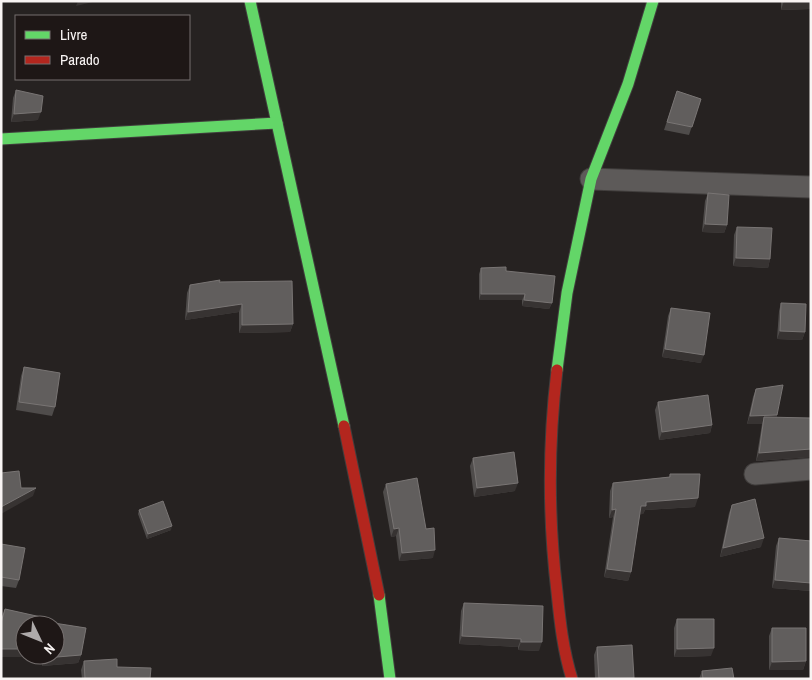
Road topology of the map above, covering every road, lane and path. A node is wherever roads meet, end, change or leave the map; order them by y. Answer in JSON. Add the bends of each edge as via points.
{"nodes":[{"id":1,"x":250,"y":1,"type":"edge"},
{"id":2,"x":653,"y":1,"type":"edge"},
{"id":3,"x":277,"y":122,"type":"junction"},
{"id":4,"x":1,"y":139,"type":"edge"},
{"id":5,"x":591,"y":179,"type":"junction"},
{"id":6,"x":811,"y":187,"type":"edge"},
{"id":7,"x":811,"y":468,"type":"edge"},
{"id":8,"x":755,"y":474,"type":"dead end"},
{"id":9,"x":390,"y":679,"type":"edge"},
{"id":10,"x":572,"y":679,"type":"edge"}],
"edges":[{"from":1,"to":3,"type":"street"},
{"from":2,"to":5,"type":"street","via":[[628,84]]},
{"from":3,"to":4,"type":"street"},
{"from":3,"to":9,"type":"street","via":[[373,559],[386,630]]},
{"from":5,"to":6,"type":"street"},
{"from":5,"to":10,"type":"street","via":[[567,292],[549,464],[550,533],[564,652]]},
{"from":7,"to":8,"type":"street"}]}
